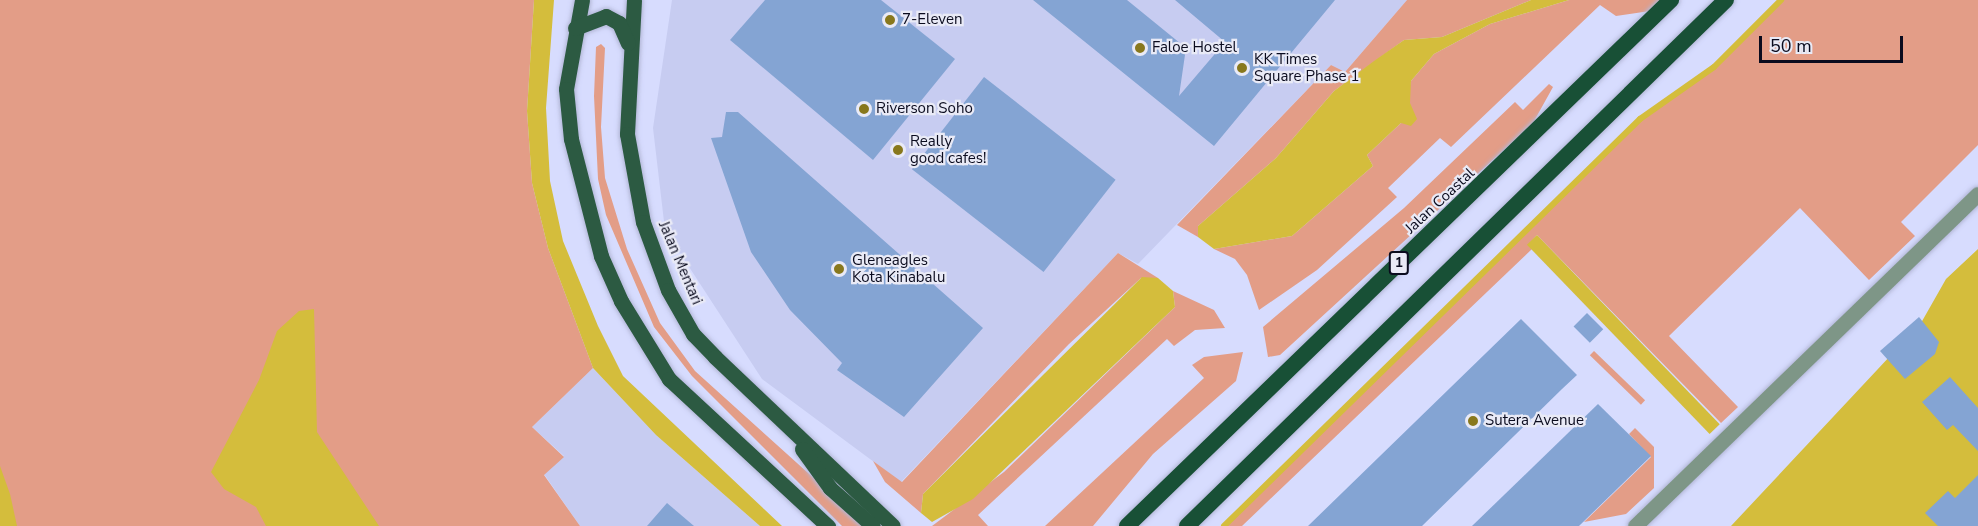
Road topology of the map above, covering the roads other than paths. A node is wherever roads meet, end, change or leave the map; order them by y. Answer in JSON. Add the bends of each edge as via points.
{"nodes":[{"id":1,"x":582,"y":0,"type":"edge"},
{"id":2,"x":633,"y":0,"type":"edge"},
{"id":3,"x":1671,"y":0,"type":"edge"},
{"id":4,"x":1726,"y":0,"type":"edge"},
{"id":5,"x":575,"y":28,"type":"junction"},
{"id":6,"x":630,"y":49,"type":"junction"},
{"id":7,"x":1978,"y":194,"type":"edge"},
{"id":8,"x":778,"y":418,"type":"junction"},
{"id":9,"x":828,"y":526,"type":"edge"},
{"id":10,"x":873,"y":526,"type":"edge"},
{"id":11,"x":893,"y":526,"type":"edge"},
{"id":12,"x":1127,"y":526,"type":"edge"},
{"id":13,"x":1187,"y":526,"type":"edge"},
{"id":14,"x":1635,"y":526,"type":"edge"}],
"edges":[{"from":1,"to":5,"type":"main road"},
{"from":2,"to":6,"type":"main road","name":"Jalan Mentari"},
{"from":3,"to":12,"type":"highway","name":"Jalan Coastal","number":"1"},
{"from":4,"to":13,"type":"highway"},
{"from":5,"to":6,"type":"main road","via":[[602,15],[614,18]]},
{"from":5,"to":9,"type":"main road","via":[[566,89],[578,177],[601,256],[634,326],[669,379]]},
{"from":6,"to":8,"type":"main road","name":"Jalan Mentari","via":[[627,134],[633,174],[668,290],[693,334]]},
{"from":7,"to":14,"type":"street"},
{"from":8,"to":10,"type":"main road","via":[[830,488]]},
{"from":8,"to":11,"type":"main road","name":"Jalan Mentari"}]}
